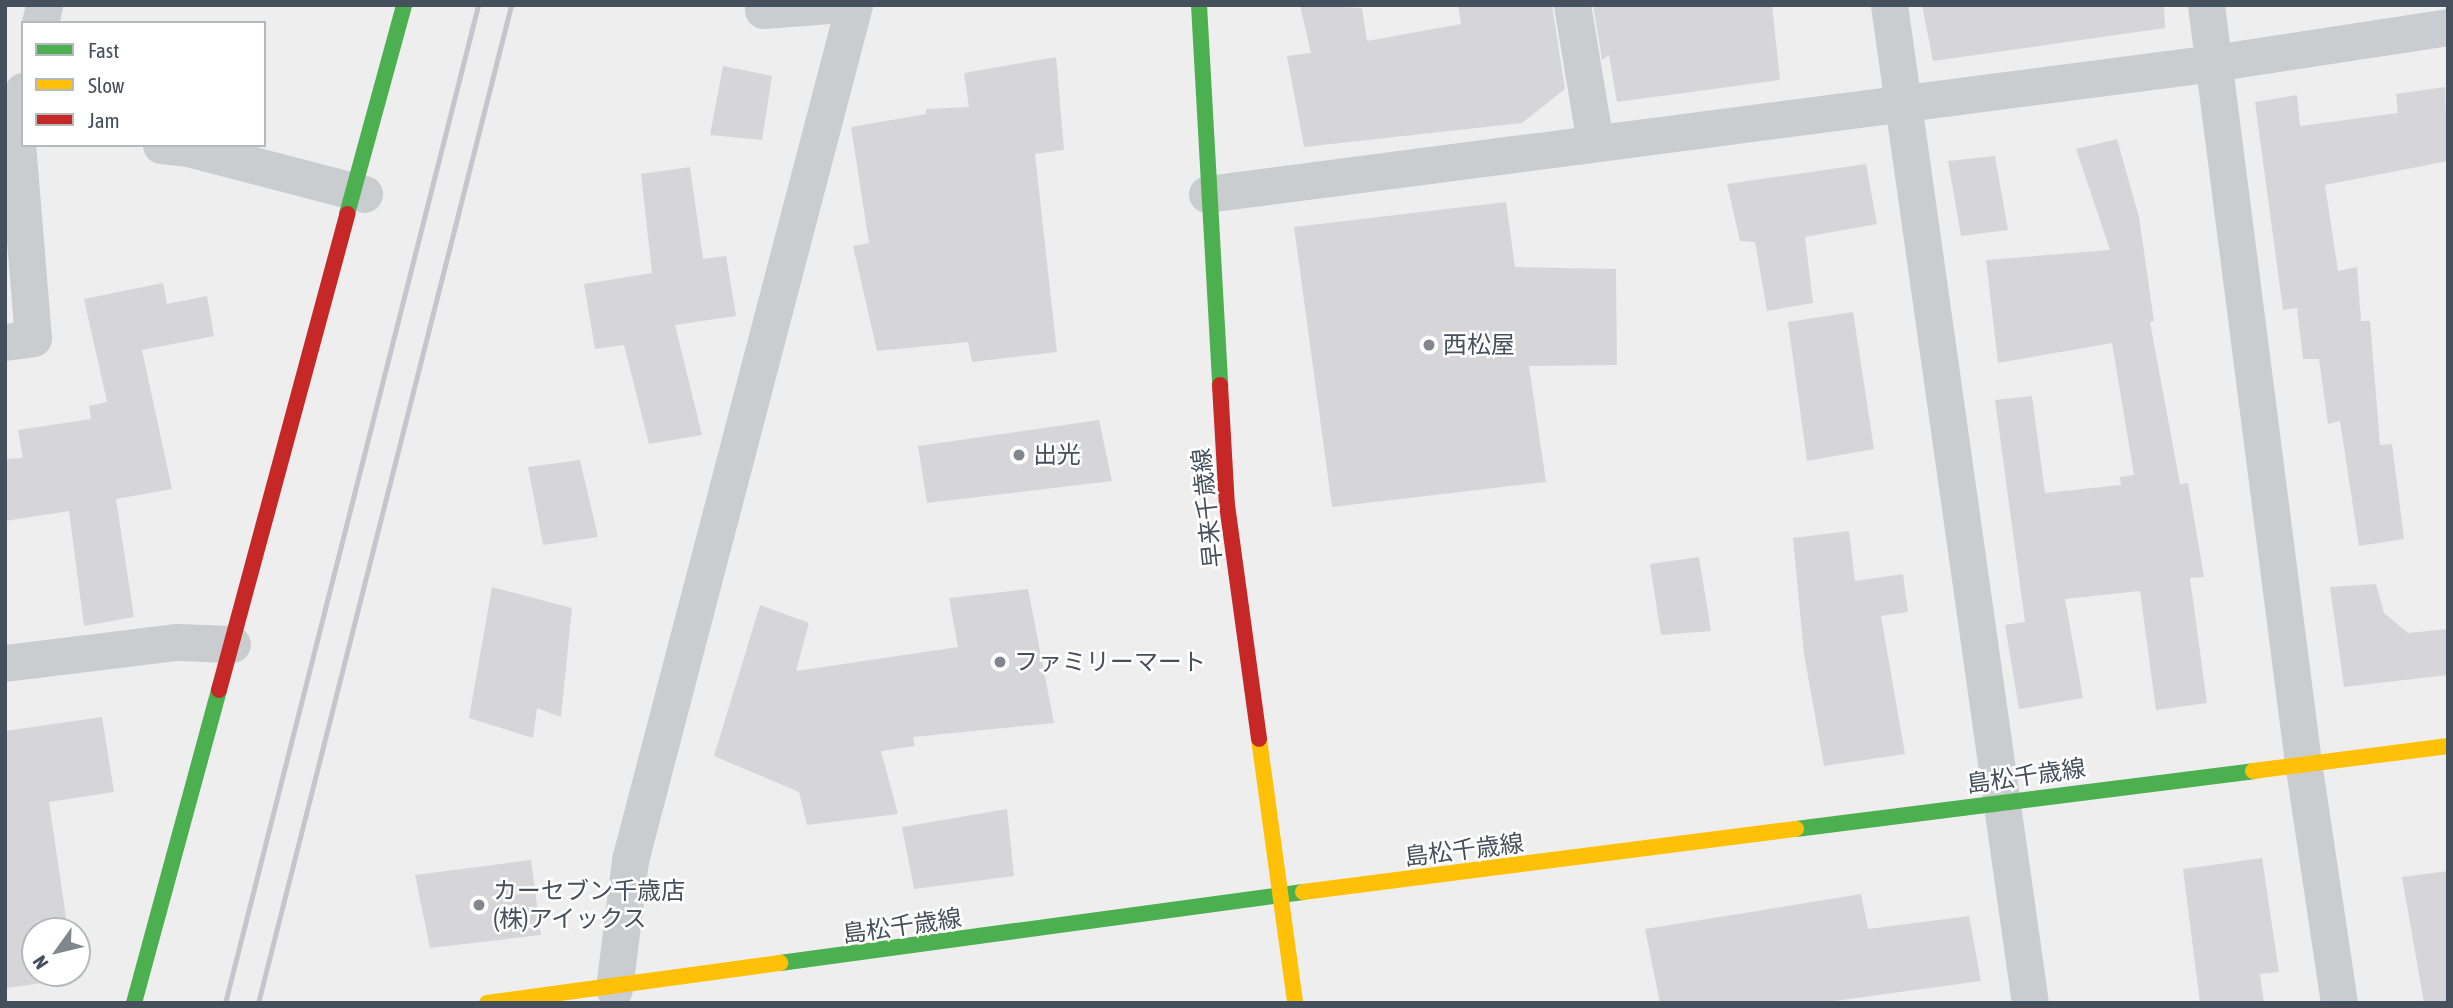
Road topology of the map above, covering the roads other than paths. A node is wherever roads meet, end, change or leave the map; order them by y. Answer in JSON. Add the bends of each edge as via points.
{"nodes":[{"id":1,"x":404,"y":5,"type":"edge"},
{"id":2,"x":829,"y":5,"type":"edge"},
{"id":3,"x":854,"y":5,"type":"edge"},
{"id":4,"x":1199,"y":5,"type":"edge"},
{"id":5,"x":1573,"y":5,"type":"edge"},
{"id":6,"x":1888,"y":5,"type":"edge"},
{"id":7,"x":2206,"y":5,"type":"edge"},
{"id":8,"x":763,"y":10,"type":"dead end"},
{"id":9,"x":2448,"y":27,"type":"edge"},
{"id":10,"x":2213,"y":63,"type":"junction"},
{"id":11,"x":21,"y":101,"type":"edge"},
{"id":12,"x":1901,"y":104,"type":"junction"},
{"id":13,"x":15,"y":131,"type":"edge"},
{"id":14,"x":1594,"y":143,"type":"junction"},
{"id":15,"x":179,"y":147,"type":"edge"},
{"id":16,"x":359,"y":193,"type":"junction"},
{"id":17,"x":1207,"y":194,"type":"junction"},
{"id":18,"x":5,"y":342,"type":"edge"},
{"id":19,"x":232,"y":644,"type":"junction"},
{"id":20,"x":5,"y":663,"type":"edge"},
{"id":21,"x":2448,"y":746,"type":"edge"},
{"id":22,"x":2303,"y":762,"type":"junction"},
{"id":23,"x":2003,"y":802,"type":"junction"},
{"id":24,"x":1282,"y":895,"type":"junction"},
{"id":25,"x":614,"y":989,"type":"junction"},
{"id":26,"x":134,"y":1003,"type":"edge"},
{"id":27,"x":486,"y":1003,"type":"edge"},
{"id":28,"x":1295,"y":1003,"type":"edge"},
{"id":29,"x":2030,"y":1003,"type":"edge"},
{"id":30,"x":2339,"y":1003,"type":"edge"}],
"edges":[{"from":1,"to":16,"type":"main road"},
{"from":2,"to":8,"type":"street"},
{"from":3,"to":25,"type":"street","via":[[630,860]]},
{"from":4,"to":17,"type":"main road","name":"早来千歳線"},
{"from":5,"to":14,"type":"street"},
{"from":6,"to":12,"type":"street"},
{"from":7,"to":10,"type":"street"},
{"from":9,"to":10,"type":"street"},
{"from":10,"to":12,"type":"street"},
{"from":10,"to":22,"type":"street"},
{"from":11,"to":13,"type":"street"},
{"from":12,"to":14,"type":"street"},
{"from":12,"to":23,"type":"street"},
{"from":13,"to":18,"type":"street","via":[[33,338]]},
{"from":14,"to":17,"type":"street"},
{"from":15,"to":16,"type":"street"},
{"from":16,"to":19,"type":"main road"},
{"from":17,"to":24,"type":"main road","name":"早来千歳線","via":[[1227,505]]},
{"from":19,"to":20,"type":"street","via":[[177,642]]},
{"from":19,"to":26,"type":"main road"},
{"from":21,"to":22,"type":"main road","name":"島松千歳線"},
{"from":22,"to":23,"type":"main road","name":"島松千歳線"},
{"from":22,"to":30,"type":"street"},
{"from":23,"to":24,"type":"main road","name":"島松千歳線"},
{"from":23,"to":29,"type":"street"},
{"from":24,"to":25,"type":"main road","name":"島松千歳線"},
{"from":24,"to":28,"type":"main road","name":"早来千歳線"},
{"from":25,"to":27,"type":"main road","name":"島松千歳線"}]}
